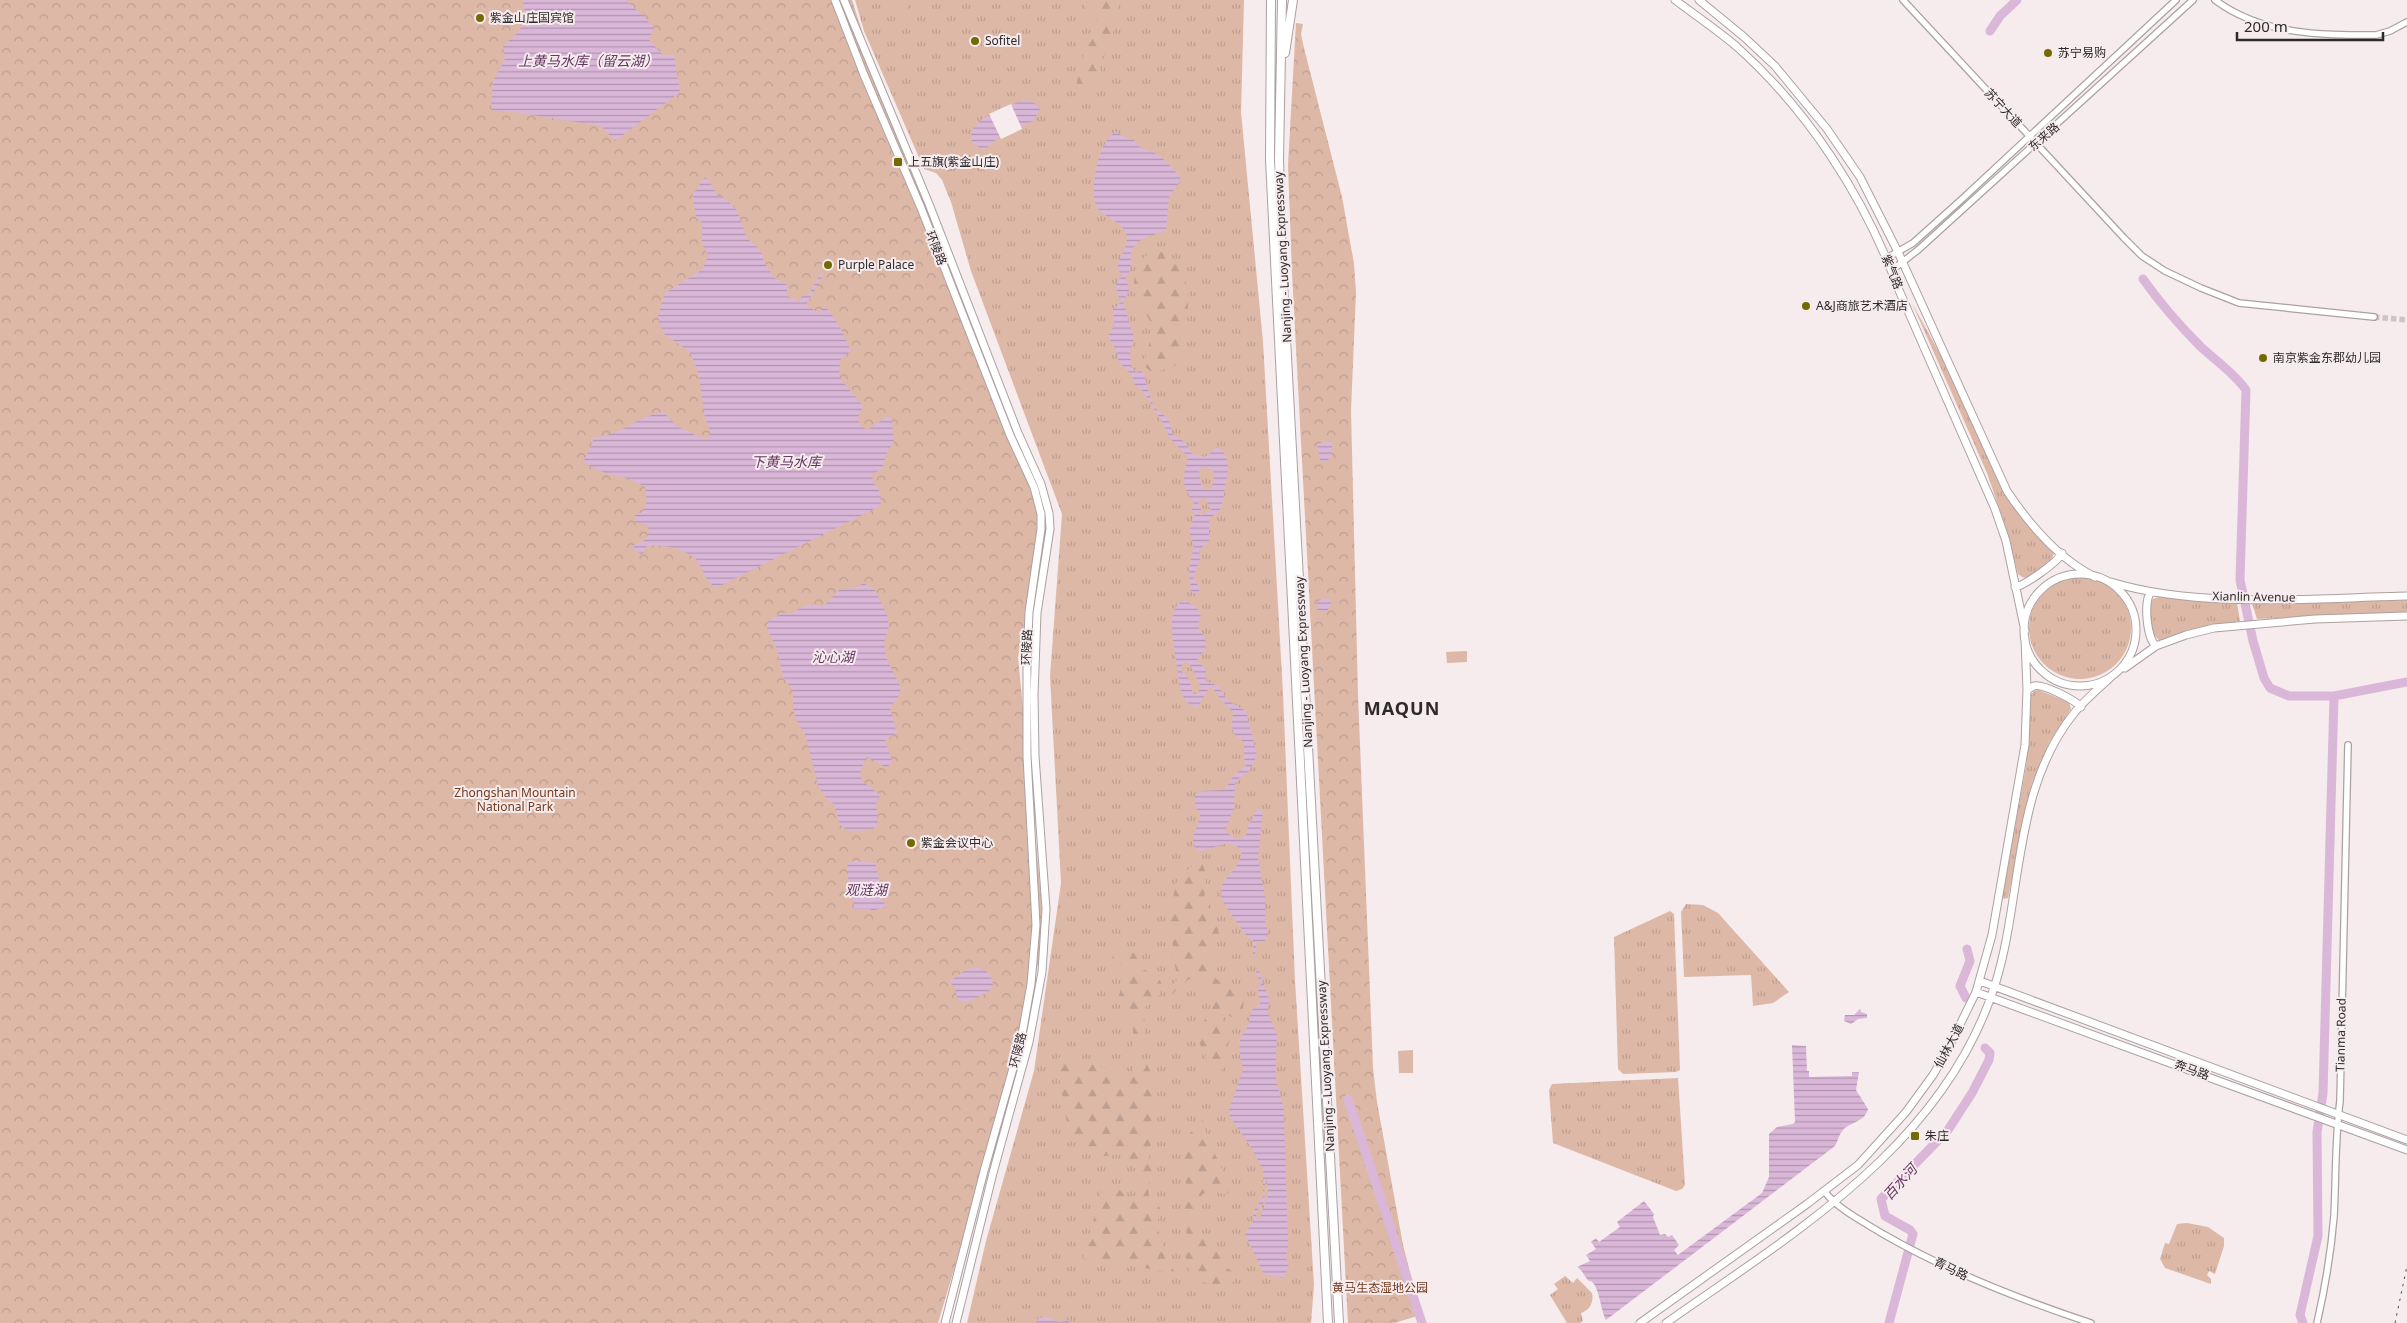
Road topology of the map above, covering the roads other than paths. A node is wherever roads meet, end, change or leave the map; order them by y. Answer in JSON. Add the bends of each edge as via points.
{"nodes":[{"id":1,"x":835,"y":0,"type":"edge"},
{"id":2,"x":844,"y":0,"type":"edge"},
{"id":3,"x":1271,"y":0,"type":"edge"},
{"id":4,"x":1282,"y":0,"type":"edge"},
{"id":5,"x":1293,"y":0,"type":"edge"},
{"id":6,"x":1674,"y":0,"type":"edge"},
{"id":7,"x":1699,"y":0,"type":"edge"},
{"id":8,"x":1903,"y":0,"type":"edge"},
{"id":9,"x":2176,"y":0,"type":"edge"},
{"id":10,"x":2193,"y":0,"type":"edge"},
{"id":11,"x":2215,"y":0,"type":"edge"},
{"id":12,"x":2407,"y":22,"type":"edge"},
{"id":13,"x":2029,"y":136,"type":"junction"},
{"id":14,"x":2036,"y":143,"type":"junction"},
{"id":15,"x":1280,"y":155,"type":"junction"},
{"id":16,"x":1878,"y":210,"type":"junction"},
{"id":17,"x":1866,"y":216,"type":"junction"},
{"id":18,"x":1898,"y":252,"type":"junction"},
{"id":19,"x":1887,"y":258,"type":"junction"},
{"id":20,"x":1902,"y":262,"type":"junction"},
{"id":21,"x":1892,"y":270,"type":"junction"},
{"id":22,"x":1921,"y":304,"type":"junction"},
{"id":23,"x":1907,"y":308,"type":"junction"},
{"id":24,"x":2374,"y":317,"type":"tunnel mouth"},
{"id":25,"x":2062,"y":553,"type":"junction"},
{"id":26,"x":2095,"y":577,"type":"junction"},
{"id":27,"x":2104,"y":580,"type":"junction"},
{"id":28,"x":2015,"y":587,"type":"junction"},
{"id":29,"x":2151,"y":592,"type":"junction"},
{"id":30,"x":2407,"y":596,"type":"edge"},
{"id":31,"x":2407,"y":616,"type":"edge"},
{"id":32,"x":2025,"y":635,"type":"junction"},
{"id":33,"x":2156,"y":646,"type":"junction"},
{"id":34,"x":2117,"y":672,"type":"junction"},
{"id":35,"x":2110,"y":678,"type":"junction"},
{"id":36,"x":2028,"y":690,"type":"junction"},
{"id":37,"x":2081,"y":707,"type":"junction"},
{"id":38,"x":2348,"y":745,"type":"dead end"},
{"id":39,"x":1980,"y":981,"type":"junction"},
{"id":40,"x":1995,"y":986,"type":"junction"},
{"id":41,"x":1976,"y":992,"type":"junction"},
{"id":42,"x":1990,"y":997,"type":"junction"},
{"id":43,"x":2338,"y":1114,"type":"junction"},
{"id":44,"x":2337,"y":1124,"type":"junction"},
{"id":45,"x":2407,"y":1140,"type":"edge"},
{"id":46,"x":2407,"y":1150,"type":"edge"},
{"id":47,"x":1860,"y":1162,"type":"junction"},
{"id":48,"x":1870,"y":1173,"type":"junction"},
{"id":49,"x":1824,"y":1191,"type":"junction"},
{"id":50,"x":1834,"y":1203,"type":"junction"},
{"id":51,"x":2317,"y":1322,"type":"edge"},
{"id":52,"x":945,"y":1323,"type":"edge"},
{"id":53,"x":956,"y":1323,"type":"edge"},
{"id":54,"x":1328,"y":1323,"type":"edge"},
{"id":55,"x":1339,"y":1323,"type":"edge"},
{"id":56,"x":1640,"y":1323,"type":"edge"},
{"id":57,"x":1666,"y":1323,"type":"edge"},
{"id":58,"x":2091,"y":1323,"type":"edge"}],
"edges":[{"from":1,"to":52,"type":"main road","name":"环陵路","via":[[1010,435],[1034,487],[1041,514],[1029,612],[1027,664],[1027,756],[1036,925],[1031,984],[1021,1040]]},
{"from":2,"to":53,"type":"main road","name":"环陵路","via":[[1018,433],[1042,484],[1049,514],[1050,529],[1037,613],[1035,664],[1035,756],[1046,909],[1042,972],[1029,1042]]},
{"from":3,"to":54,"type":"highway","name":"Nanjing - Luoyang Expressway","via":[[1272,200]]},
{"from":4,"to":15,"type":"highway","name":"Nanjing - Luoyang Expressway"},
{"from":5,"to":15,"type":"highway","via":[[1286,43]]},
{"from":6,"to":17,"type":"main road","name":"紫气路","via":[[1736,46],[1771,81],[1807,124]]},
{"from":7,"to":16,"type":"main road","name":"紫气路","via":[[1744,37],[1792,86],[1843,151]]},
{"from":8,"to":13,"type":"street","name":"苏宁大道"},
{"from":9,"to":13,"type":"street","name":"东来路"},
{"from":10,"to":14,"type":"street","name":"东来路"},
{"from":11,"to":12,"type":"street","via":[[2244,19],[2284,30],[2376,35]]},
{"from":13,"to":14,"type":"street","name":"苏宁大道"},
{"from":13,"to":18,"type":"street","name":"东来路","via":[[1913,243]]},
{"from":14,"to":20,"type":"street","name":"东来路"},
{"from":14,"to":24,"type":"street","name":"苏宁大道","via":[[2142,256],[2165,271],[2239,302]]},
{"from":15,"to":55,"type":"highway","name":"Nanjing - Luoyang Expressway","via":[[1282,264]]},
{"from":16,"to":17,"type":"main road","via":[[1874,216]]},
{"from":16,"to":18,"type":"main road","name":"紫气路"},
{"from":17,"to":19,"type":"main road","name":"紫气路"},
{"from":18,"to":19,"type":"street","name":"东来路"},
{"from":18,"to":20,"type":"main road","name":"紫气路"},
{"from":19,"to":21,"type":"main road","name":"紫气路"},
{"from":20,"to":21,"type":"street","name":"东来路"},
{"from":20,"to":22,"type":"main road","name":"紫气路"},
{"from":21,"to":23,"type":"main road","name":"紫气路"},
{"from":22,"to":23,"type":"main road","via":[[1911,301]]},
{"from":22,"to":25,"type":"main road","name":"紫气路","via":[[2007,491],[2035,529]]},
{"from":23,"to":28,"type":"main road","name":"紫气路","via":[[1995,509],[2006,541]]},
{"from":25,"to":26,"type":"main road","name":"紫气路","via":[[2076,568]]},
{"from":25,"to":28,"type":"main road","via":[[2056,563],[2022,586]]},
{"from":26,"to":27,"type":"main road"},
{"from":26,"to":32,"type":"main road","via":[[2065,577],[2044,588],[2031,604]]},
{"from":27,"to":29,"type":"main road","name":"Xianlin Avenue"},
{"from":27,"to":34,"type":"main road","via":[[2124,596],[2136,623],[2133,648]]},
{"from":28,"to":32,"type":"main road","name":"紫气路"},
{"from":29,"to":30,"type":"main road","name":"Xianlin Avenue","via":[[2235,598]]},
{"from":29,"to":33,"type":"main road","via":[[2146,603],[2150,638]]},
{"from":31,"to":33,"type":"main road","name":"Xianlin Avenue","via":[[2240,625],[2186,635]]},
{"from":32,"to":35,"type":"main road","via":[[2033,660],[2054,680],[2083,686]]},
{"from":32,"to":36,"type":"main road","name":"仙林大道"},
{"from":33,"to":34,"type":"main road","name":"Xianlin Avenue"},
{"from":34,"to":35,"type":"main road"},
{"from":35,"to":37,"type":"main road","name":"仙林大道"},
{"from":36,"to":37,"type":"main road","via":[[2034,685],[2041,686],[2070,698]]},
{"from":36,"to":39,"type":"main road","name":"仙林大道","via":[[2015,809],[1992,935]]},
{"from":37,"to":40,"type":"main road","name":"仙林大道","via":[[2052,748],[2037,782]]},
{"from":38,"to":43,"type":"street","name":"Tianma Road"},
{"from":39,"to":40,"type":"main road","name":"奔马路"},
{"from":39,"to":41,"type":"main road","name":"仙林大道"},
{"from":40,"to":42,"type":"main road","name":"仙林大道"},
{"from":40,"to":43,"type":"main road","name":"奔马路"},
{"from":41,"to":42,"type":"main road","name":"奔马路"},
{"from":41,"to":47,"type":"main road","name":"仙林大道","via":[[1933,1075],[1906,1112]]},
{"from":42,"to":44,"type":"main road","name":"奔马路"},
{"from":42,"to":48,"type":"main road","name":"仙林大道","via":[[1971,1040],[1934,1099],[1910,1132]]},
{"from":43,"to":44,"type":"street","name":"Tianma Road"},
{"from":43,"to":45,"type":"main road","name":"奔马路"},
{"from":44,"to":46,"type":"main road","name":"奔马路"},
{"from":44,"to":51,"type":"street","name":"Tianma Road","via":[[2332,1239]]},
{"from":47,"to":48,"type":"main road"},
{"from":47,"to":49,"type":"main road","name":"仙林大道"},
{"from":48,"to":50,"type":"main road","name":"仙林大道"},
{"from":49,"to":50,"type":"street","name":"青马路"},
{"from":49,"to":56,"type":"main road","name":"仙林大道"},
{"from":50,"to":57,"type":"main road","name":"仙林大道"},
{"from":50,"to":58,"type":"street","name":"青马路","via":[[1920,1254],[2011,1296]]}]}
